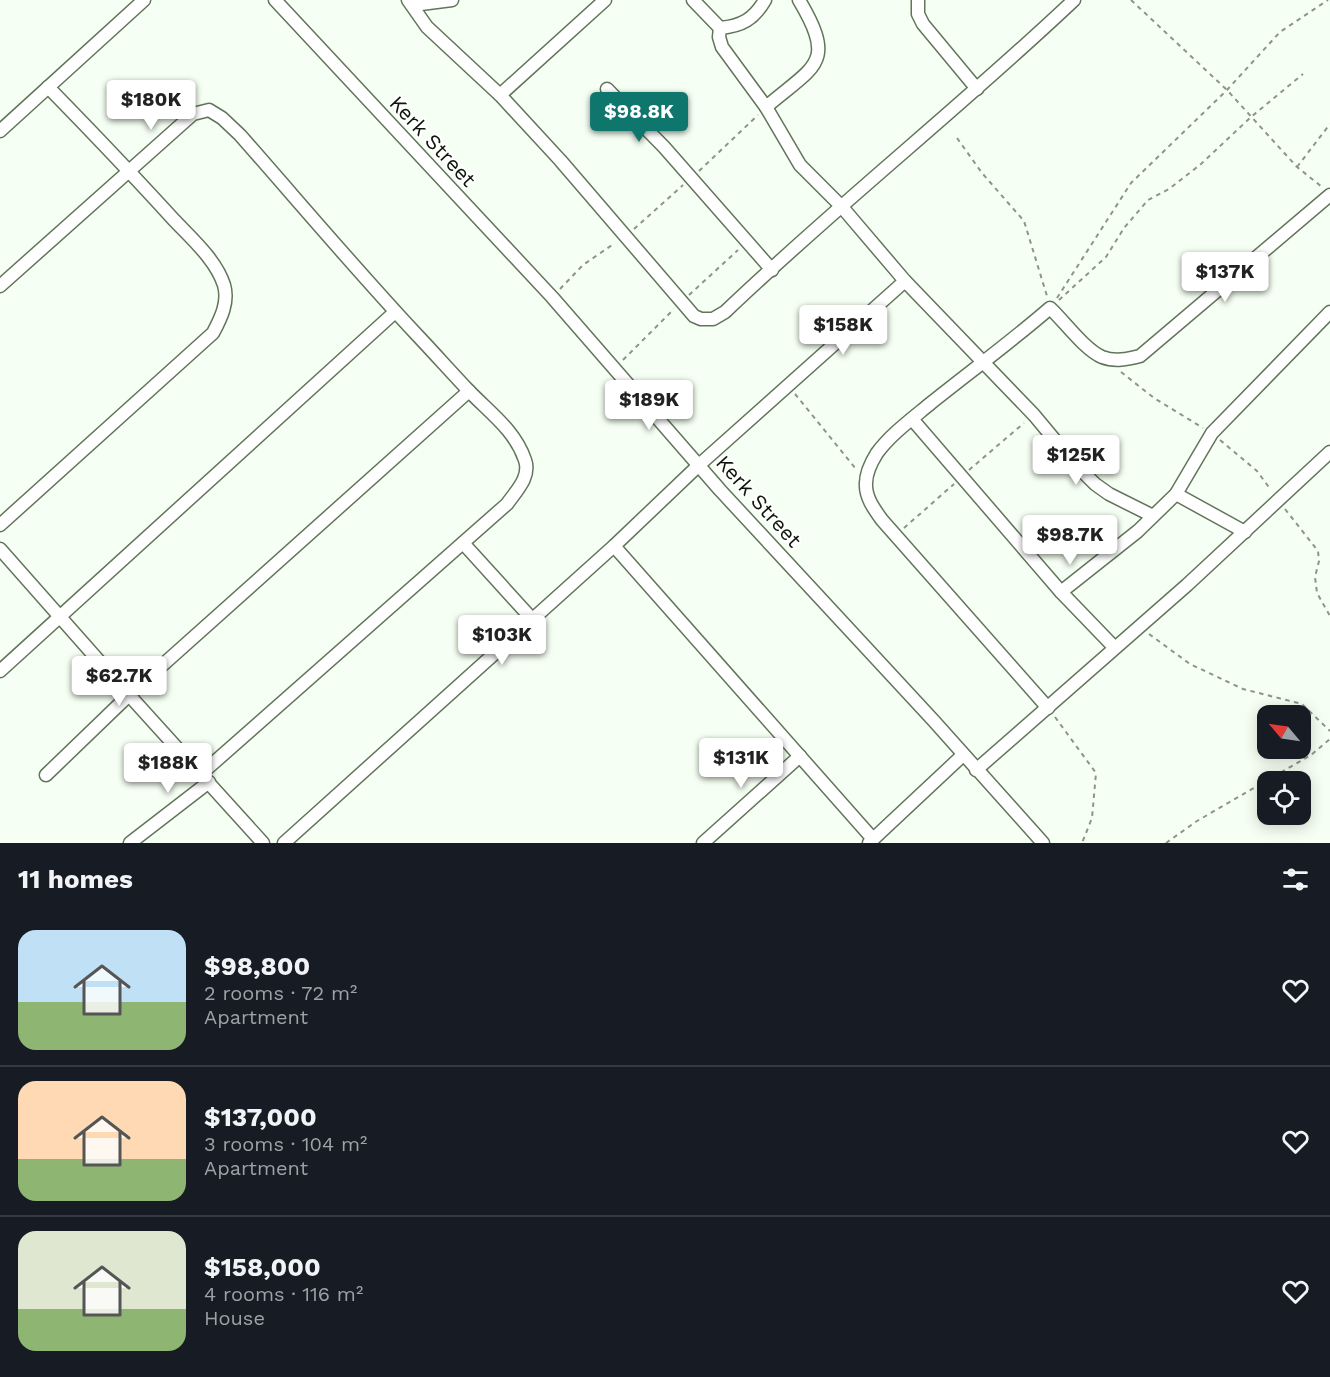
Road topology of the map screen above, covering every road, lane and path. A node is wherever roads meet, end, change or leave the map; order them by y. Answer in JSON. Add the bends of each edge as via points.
{"nodes":[{"id":1,"x":144,"y":0,"type":"edge"},
{"id":2,"x":275,"y":0,"type":"edge"},
{"id":3,"x":452,"y":0,"type":"edge"},
{"id":4,"x":605,"y":0,"type":"edge"},
{"id":5,"x":693,"y":0,"type":"edge"},
{"id":6,"x":765,"y":0,"type":"edge"},
{"id":7,"x":799,"y":0,"type":"edge"},
{"id":8,"x":918,"y":0,"type":"edge"},
{"id":9,"x":1074,"y":0,"type":"edge"},
{"id":10,"x":1131,"y":0,"type":"edge"},
{"id":11,"x":1328,"y":0,"type":"edge"},
{"id":12,"x":411,"y":3,"type":"edge"},
{"id":13,"x":720,"y":28,"type":"junction"},
{"id":14,"x":1303,"y":74,"type":"dead end"},
{"id":15,"x":48,"y":87,"type":"junction"},
{"id":16,"x":607,"y":89,"type":"dead end"},
{"id":17,"x":977,"y":89,"type":"junction"},
{"id":18,"x":1227,"y":90,"type":"junction"},
{"id":19,"x":500,"y":95,"type":"junction"},
{"id":20,"x":766,"y":107,"type":"junction"},
{"id":21,"x":1251,"y":117,"type":"junction"},
{"id":22,"x":1330,"y":124,"type":"edge"},
{"id":23,"x":0,"y":131,"type":"edge"},
{"id":24,"x":957,"y":138,"type":"dead end"},
{"id":25,"x":1297,"y":167,"type":"junction"},
{"id":26,"x":130,"y":171,"type":"junction"},
{"id":27,"x":692,"y":178,"type":"junction"},
{"id":28,"x":1326,"y":191,"type":"edge"},
{"id":29,"x":842,"y":207,"type":"junction"},
{"id":30,"x":626,"y":236,"type":"junction"},
{"id":31,"x":772,"y":270,"type":"junction"},
{"id":32,"x":905,"y":281,"type":"junction"},
{"id":33,"x":0,"y":286,"type":"edge"},
{"id":34,"x":552,"y":297,"type":"junction"},
{"id":35,"x":1050,"y":308,"type":"junction"},
{"id":36,"x":395,"y":312,"type":"junction"},
{"id":37,"x":1330,"y":312,"type":"edge"},
{"id":38,"x":983,"y":361,"type":"junction"},
{"id":39,"x":1120,"y":371,"type":"dead end"},
{"id":40,"x":788,"y":385,"type":"junction"},
{"id":41,"x":469,"y":391,"type":"junction"},
{"id":42,"x":912,"y":419,"type":"junction"},
{"id":43,"x":1212,"y":433,"type":"junction"},
{"id":44,"x":1330,"y":452,"type":"edge"},
{"id":45,"x":699,"y":465,"type":"junction"},
{"id":46,"x":866,"y":481,"type":"junction"},
{"id":47,"x":1176,"y":494,"type":"junction"},
{"id":48,"x":1278,"y":499,"type":"junction"},
{"id":49,"x":1153,"y":516,"type":"junction"},
{"id":50,"x":0,"y":525,"type":"edge"},
{"id":51,"x":1245,"y":532,"type":"junction"},
{"id":52,"x":463,"y":543,"type":"junction"},
{"id":53,"x":614,"y":546,"type":"junction"},
{"id":54,"x":0,"y":549,"type":"edge"},
{"id":55,"x":1061,"y":592,"type":"junction"},
{"id":56,"x":1330,"y":616,"type":"edge"},
{"id":57,"x":59,"y":617,"type":"junction"},
{"id":58,"x":532,"y":619,"type":"junction"},
{"id":59,"x":1139,"y":628,"type":"junction"},
{"id":60,"x":1114,"y":647,"type":"junction"},
{"id":61,"x":0,"y":671,"type":"edge"},
{"id":62,"x":129,"y":696,"type":"junction"},
{"id":63,"x":1048,"y":708,"type":"junction"},
{"id":64,"x":1330,"y":731,"type":"edge"},
{"id":65,"x":1330,"y":739,"type":"edge"},
{"id":66,"x":963,"y":754,"type":"junction"},
{"id":67,"x":800,"y":756,"type":"junction"},
{"id":68,"x":976,"y":770,"type":"junction"},
{"id":69,"x":46,"y":775,"type":"dead end"},
{"id":70,"x":205,"y":778,"type":"junction"},
{"id":71,"x":871,"y":841,"type":"edge"},
{"id":72,"x":130,"y":843,"type":"edge"},
{"id":73,"x":263,"y":843,"type":"edge"},
{"id":74,"x":284,"y":843,"type":"edge"},
{"id":75,"x":704,"y":843,"type":"edge"},
{"id":76,"x":1043,"y":843,"type":"edge"},
{"id":77,"x":1082,"y":843,"type":"edge"},
{"id":78,"x":1166,"y":843,"type":"edge"}],
"edges":[{"from":1,"to":15,"type":"street"},
{"from":2,"to":34,"type":"street","name":"Kerk Street"},
{"from":3,"to":12,"type":"street"},
{"from":4,"to":19,"type":"street"},
{"from":5,"to":13,"type":"street"},
{"from":6,"to":13,"type":"street","via":[[744,24]]},
{"from":7,"to":20,"type":"street","via":[[817,32],[818,57],[812,68]]},
{"from":8,"to":17,"type":"street","via":[[923,24]]},
{"from":9,"to":17,"type":"street"},
{"from":10,"to":18,"type":"path"},
{"from":11,"to":18,"type":"path","via":[[1280,32]]},
{"from":12,"to":19,"type":"street","via":[[427,27]]},
{"from":13,"to":20,"type":"street","via":[[722,47]]},
{"from":14,"to":21,"type":"path"},
{"from":15,"to":23,"type":"street"},
{"from":15,"to":26,"type":"street"},
{"from":16,"to":27,"type":"street"},
{"from":17,"to":29,"type":"street"},
{"from":18,"to":21,"type":"path"},
{"from":18,"to":35,"type":"path","via":[[1131,183]]},
{"from":19,"to":30,"type":"street"},
{"from":20,"to":27,"type":"path"},
{"from":20,"to":29,"type":"street","via":[[800,165]]},
{"from":21,"to":25,"type":"path"},
{"from":21,"to":35,"type":"path","via":[[1201,164],[1148,200],[1106,257]]},
{"from":22,"to":25,"type":"path"},
{"from":24,"to":35,"type":"path","via":[[1024,221]]},
{"from":25,"to":28,"type":"path"},
{"from":26,"to":33,"type":"street"},
{"from":26,"to":36,"type":"street","via":[[193,114],[209,110],[240,135]]},
{"from":26,"to":50,"type":"street","via":[[208,257],[220,276],[225,288],[221,319],[213,333]]},
{"from":27,"to":30,"type":"path"},
{"from":27,"to":31,"type":"street"},
{"from":28,"to":35,"type":"street","via":[[1140,356],[1125,360],[1102,357]]},
{"from":29,"to":31,"type":"street"},
{"from":29,"to":32,"type":"street"},
{"from":30,"to":31,"type":"street","via":[[700,319],[713,319],[725,312]]},
{"from":30,"to":34,"type":"path","via":[[583,265]]},
{"from":32,"to":38,"type":"street"},
{"from":32,"to":40,"type":"street"},
{"from":34,"to":45,"type":"street","name":"Kerk Street"},
{"from":35,"to":38,"type":"street"},
{"from":36,"to":41,"type":"street"},
{"from":36,"to":57,"type":"street"},
{"from":37,"to":43,"type":"street"},
{"from":38,"to":42,"type":"street"},
{"from":38,"to":49,"type":"street","via":[[1095,484]]},
{"from":39,"to":43,"type":"path","via":[[1154,398]]},
{"from":40,"to":45,"type":"street"},
{"from":40,"to":46,"type":"path"},
{"from":41,"to":52,"type":"street","via":[[518,444],[526,474],[507,504]]},
{"from":41,"to":62,"type":"street"},
{"from":42,"to":46,"type":"street","via":[[878,452]]},
{"from":42,"to":55,"type":"street"},
{"from":43,"to":47,"type":"street"},
{"from":43,"to":48,"type":"path","via":[[1257,471]]},
{"from":44,"to":48,"type":"street"},
{"from":45,"to":53,"type":"street"},
{"from":45,"to":66,"type":"street","name":"Kerk Street"},
{"from":46,"to":63,"type":"street","via":[[866,493],[882,520]]},
{"from":47,"to":49,"type":"street"},
{"from":47,"to":51,"type":"street"},
{"from":48,"to":51,"type":"street"},
{"from":48,"to":56,"type":"path","via":[[1318,551],[1317,593]]},
{"from":49,"to":55,"type":"street"},
{"from":51,"to":59,"type":"street"},
{"from":52,"to":58,"type":"street"},
{"from":52,"to":70,"type":"street"},
{"from":53,"to":58,"type":"street"},
{"from":53,"to":67,"type":"street"},
{"from":54,"to":57,"type":"street"},
{"from":55,"to":60,"type":"street"},
{"from":57,"to":61,"type":"street"},
{"from":57,"to":62,"type":"street"},
{"from":58,"to":74,"type":"street"},
{"from":59,"to":60,"type":"street"},
{"from":59,"to":64,"type":"path","via":[[1190,664],[1243,689],[1302,704]]},
{"from":60,"to":63,"type":"street"},
{"from":62,"to":69,"type":"street"},
{"from":62,"to":70,"type":"street"},
{"from":63,"to":68,"type":"street"},
{"from":63,"to":77,"type":"path","via":[[1096,773],[1092,818]]},
{"from":65,"to":78,"type":"path","via":[[1311,755]]},
{"from":66,"to":68,"type":"street","name":"Kerk Street"},
{"from":66,"to":71,"type":"street"},
{"from":67,"to":71,"type":"street"},
{"from":67,"to":75,"type":"street"},
{"from":68,"to":76,"type":"street","name":"Kerk Street"},
{"from":70,"to":72,"type":"street"},
{"from":70,"to":73,"type":"street"}]}
